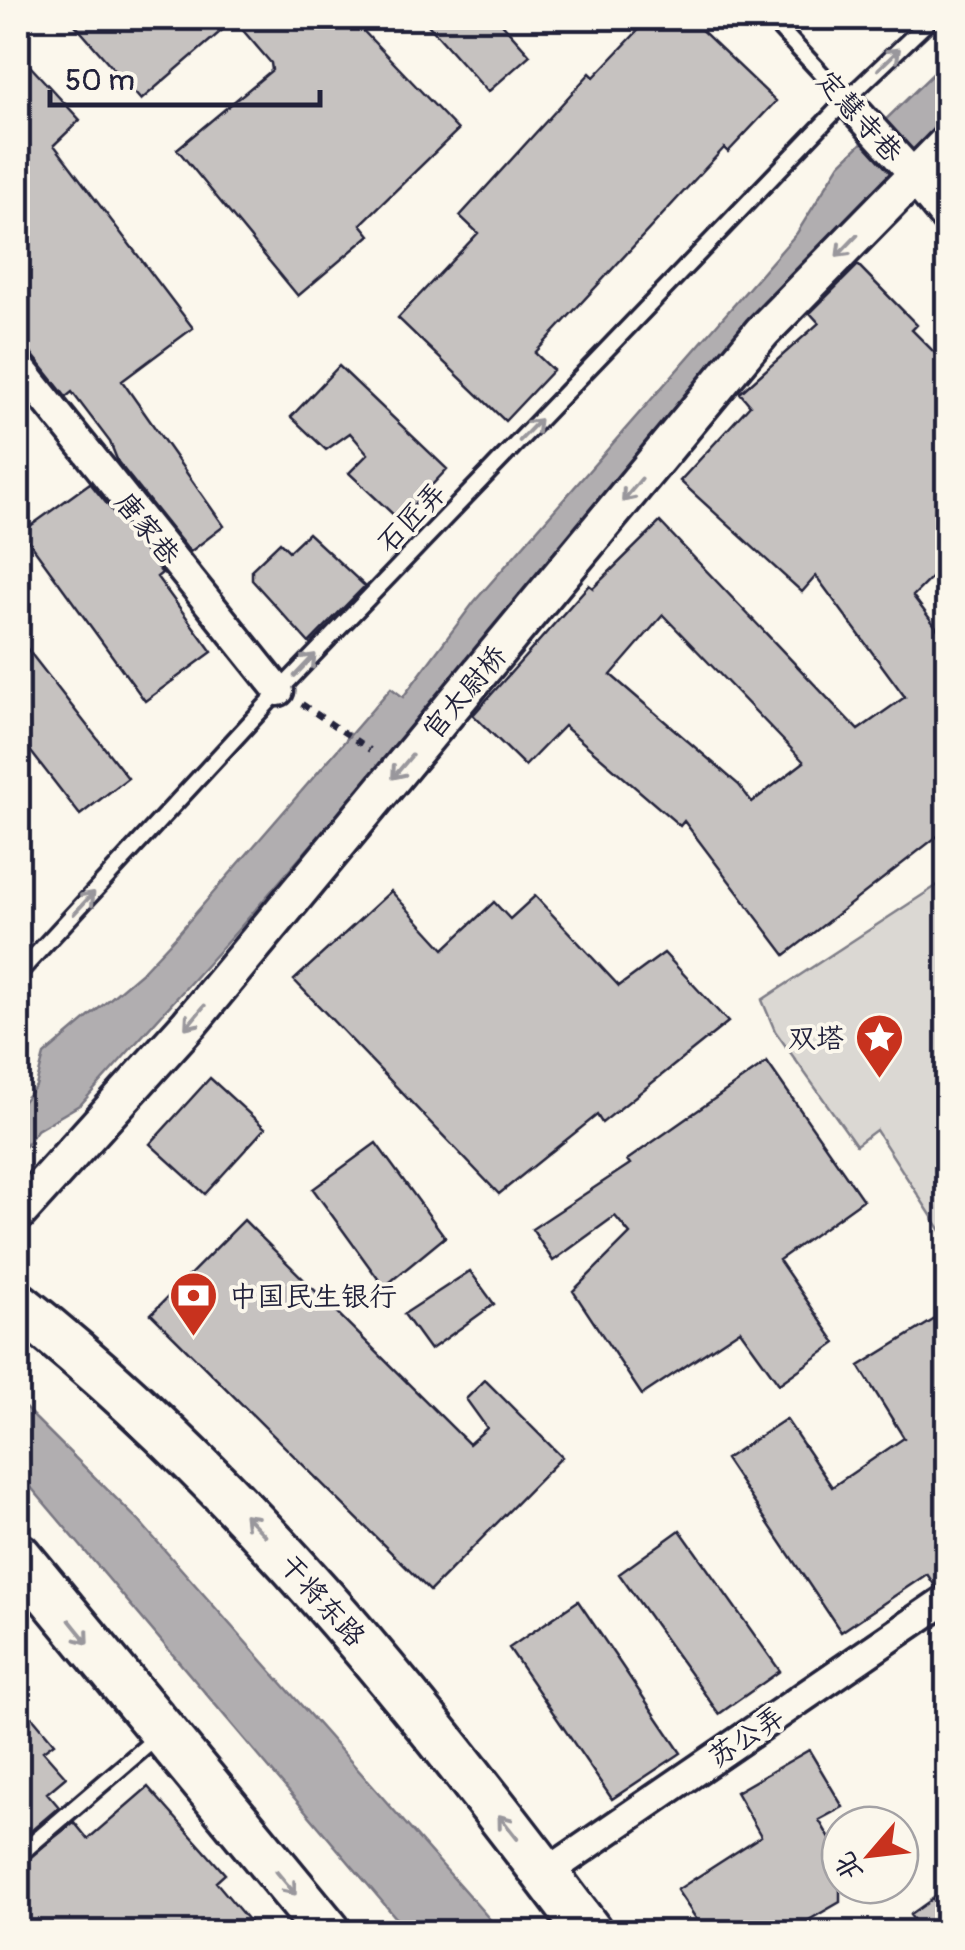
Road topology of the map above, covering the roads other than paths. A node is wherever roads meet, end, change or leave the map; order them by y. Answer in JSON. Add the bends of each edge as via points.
{"nodes":[{"id":1,"x":770,"y":18,"type":"edge"},
{"id":2,"x":932,"y":18,"type":"edge"},
{"id":3,"x":846,"y":100,"type":"junction"},
{"id":4,"x":948,"y":142,"type":"edge"},
{"id":5,"x":909,"y":170,"type":"junction"},
{"id":6,"x":948,"y":216,"type":"edge"},
{"id":7,"x":18,"y":365,"type":"edge"},
{"id":8,"x":280,"y":691,"type":"junction"},
{"id":9,"x":18,"y":974,"type":"edge"},
{"id":10,"x":18,"y":1213,"type":"edge"},
{"id":11,"x":18,"y":1305,"type":"edge"},
{"id":12,"x":18,"y":1556,"type":"edge"},
{"id":13,"x":948,"y":1598,"type":"edge"},
{"id":14,"x":161,"y":1733,"type":"junction"},
{"id":15,"x":18,"y":1856,"type":"edge"},
{"id":16,"x":545,"y":1874,"type":"junction"},
{"id":17,"x":328,"y":1932,"type":"edge"},
{"id":18,"x":588,"y":1932,"type":"edge"}],
"edges":[{"from":1,"to":3,"type":"lane","name":"定慧寺巷"},
{"from":3,"to":2,"type":"lane","name":"石匠弄","one_way":true},
{"from":3,"to":5,"type":"street","name":"定慧寺巷"},
{"from":8,"to":3,"type":"lane","name":"石匠弄","one_way":true},
{"from":4,"to":5,"type":"street","name":"官太尉桥"},
{"from":5,"to":6,"type":"street","name":"定慧寺巷"},
{"from":5,"to":10,"type":"street","name":"官太尉桥","one_way":true,"via":[[762,332],[189,1024]]},
{"from":7,"to":8,"type":"street","name":"唐家巷"},
{"from":9,"to":8,"type":"lane","name":"石匠弄","one_way":true},
{"from":16,"to":11,"type":"main road","name":"干将东路","one_way":true,"via":[[324,1597],[168,1437]]},
{"from":12,"to":14,"type":"main road","one_way":true},
{"from":13,"to":16,"type":"street","name":"苏公弄"},
{"from":14,"to":15,"type":"lane"},
{"from":14,"to":17,"type":"main road","one_way":true},
{"from":16,"to":18,"type":"main road","name":"干将东路"}]}
